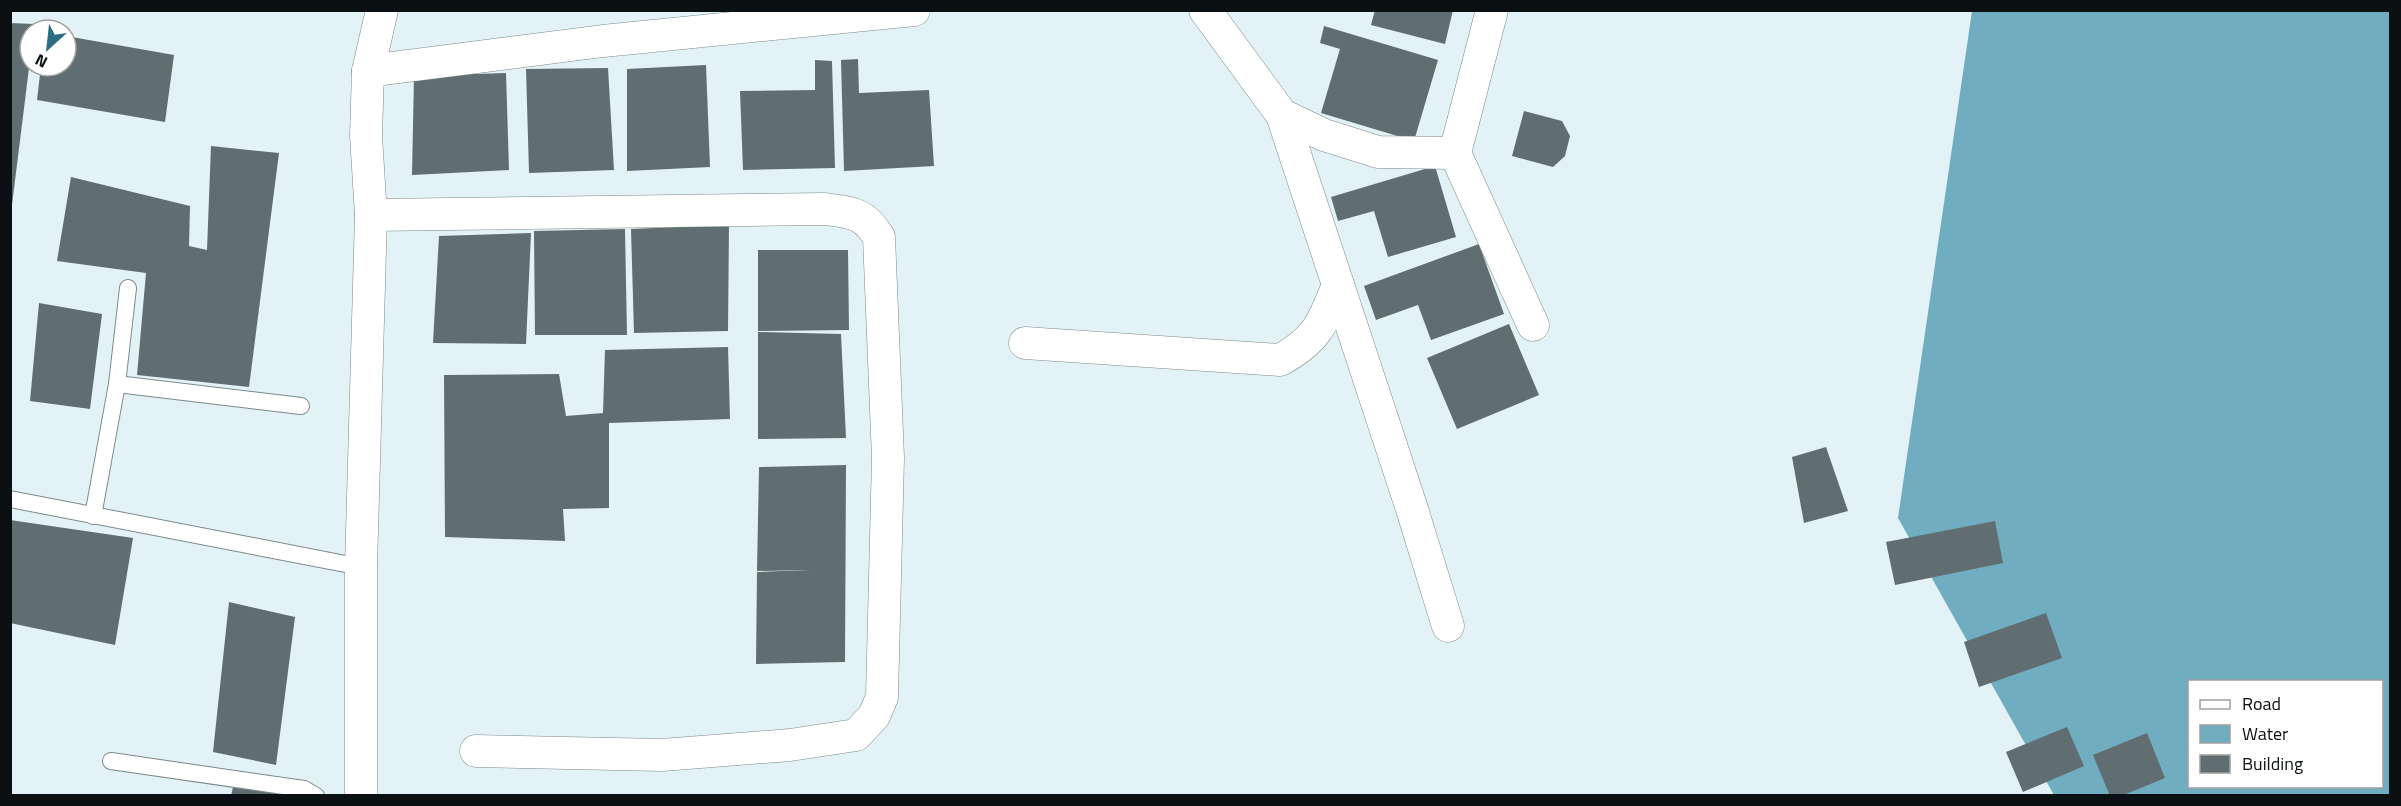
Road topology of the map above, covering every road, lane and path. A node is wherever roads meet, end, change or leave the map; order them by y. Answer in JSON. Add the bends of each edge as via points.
{"nodes":[{"id":1,"x":382,"y":10,"type":"edge"},
{"id":2,"x":914,"y":10,"type":"edge"},
{"id":3,"x":1205,"y":10,"type":"edge"},
{"id":4,"x":1492,"y":10,"type":"edge"},
{"id":5,"x":368,"y":71,"type":"junction"},
{"id":6,"x":1282,"y":115,"type":"junction"},
{"id":7,"x":1455,"y":153,"type":"junction"},
{"id":8,"x":371,"y":215,"type":"junction"},
{"id":9,"x":1338,"y":285,"type":"junction"},
{"id":10,"x":128,"y":288,"type":"dead end"},
{"id":11,"x":1533,"y":325,"type":"dead end"},
{"id":12,"x":1025,"y":343,"type":"dead end"},
{"id":13,"x":117,"y":384,"type":"junction"},
{"id":14,"x":301,"y":406,"type":"dead end"},
{"id":15,"x":10,"y":499,"type":"edge"},
{"id":16,"x":93,"y":516,"type":"junction"},
{"id":17,"x":361,"y":567,"type":"junction"},
{"id":18,"x":1448,"y":626,"type":"dead end"},
{"id":19,"x":476,"y":751,"type":"dead end"},
{"id":20,"x":111,"y":761,"type":"dead end"},
{"id":21,"x":316,"y":795,"type":"edge"},
{"id":22,"x":361,"y":795,"type":"edge"}],
"edges":[{"from":1,"to":5,"type":"street"},
{"from":2,"to":5,"type":"street","via":[[603,41]]},
{"from":3,"to":6,"type":"street"},
{"from":4,"to":7,"type":"street"},
{"from":5,"to":8,"type":"street","via":[[366,136]]},
{"from":6,"to":7,"type":"street","via":[[1324,135],[1378,152]]},
{"from":6,"to":9,"type":"street"},
{"from":7,"to":11,"type":"street"},
{"from":8,"to":17,"type":"street"},
{"from":8,"to":19,"type":"street","via":[[825,209],[855,213],[869,222],[879,237],[888,458],[882,698],[874,716],[856,735],[789,745],[662,754]]},
{"from":9,"to":12,"type":"street","via":[[1325,319],[1313,336],[1303,348],[1280,360]]},
{"from":9,"to":18,"type":"street"},
{"from":10,"to":13,"type":"lane"},
{"from":13,"to":14,"type":"lane"},
{"from":13,"to":16,"type":"lane"},
{"from":15,"to":16,"type":"lane"},
{"from":16,"to":17,"type":"lane"},
{"from":17,"to":22,"type":"street"},
{"from":20,"to":21,"type":"lane","via":[[304,789]]}]}
